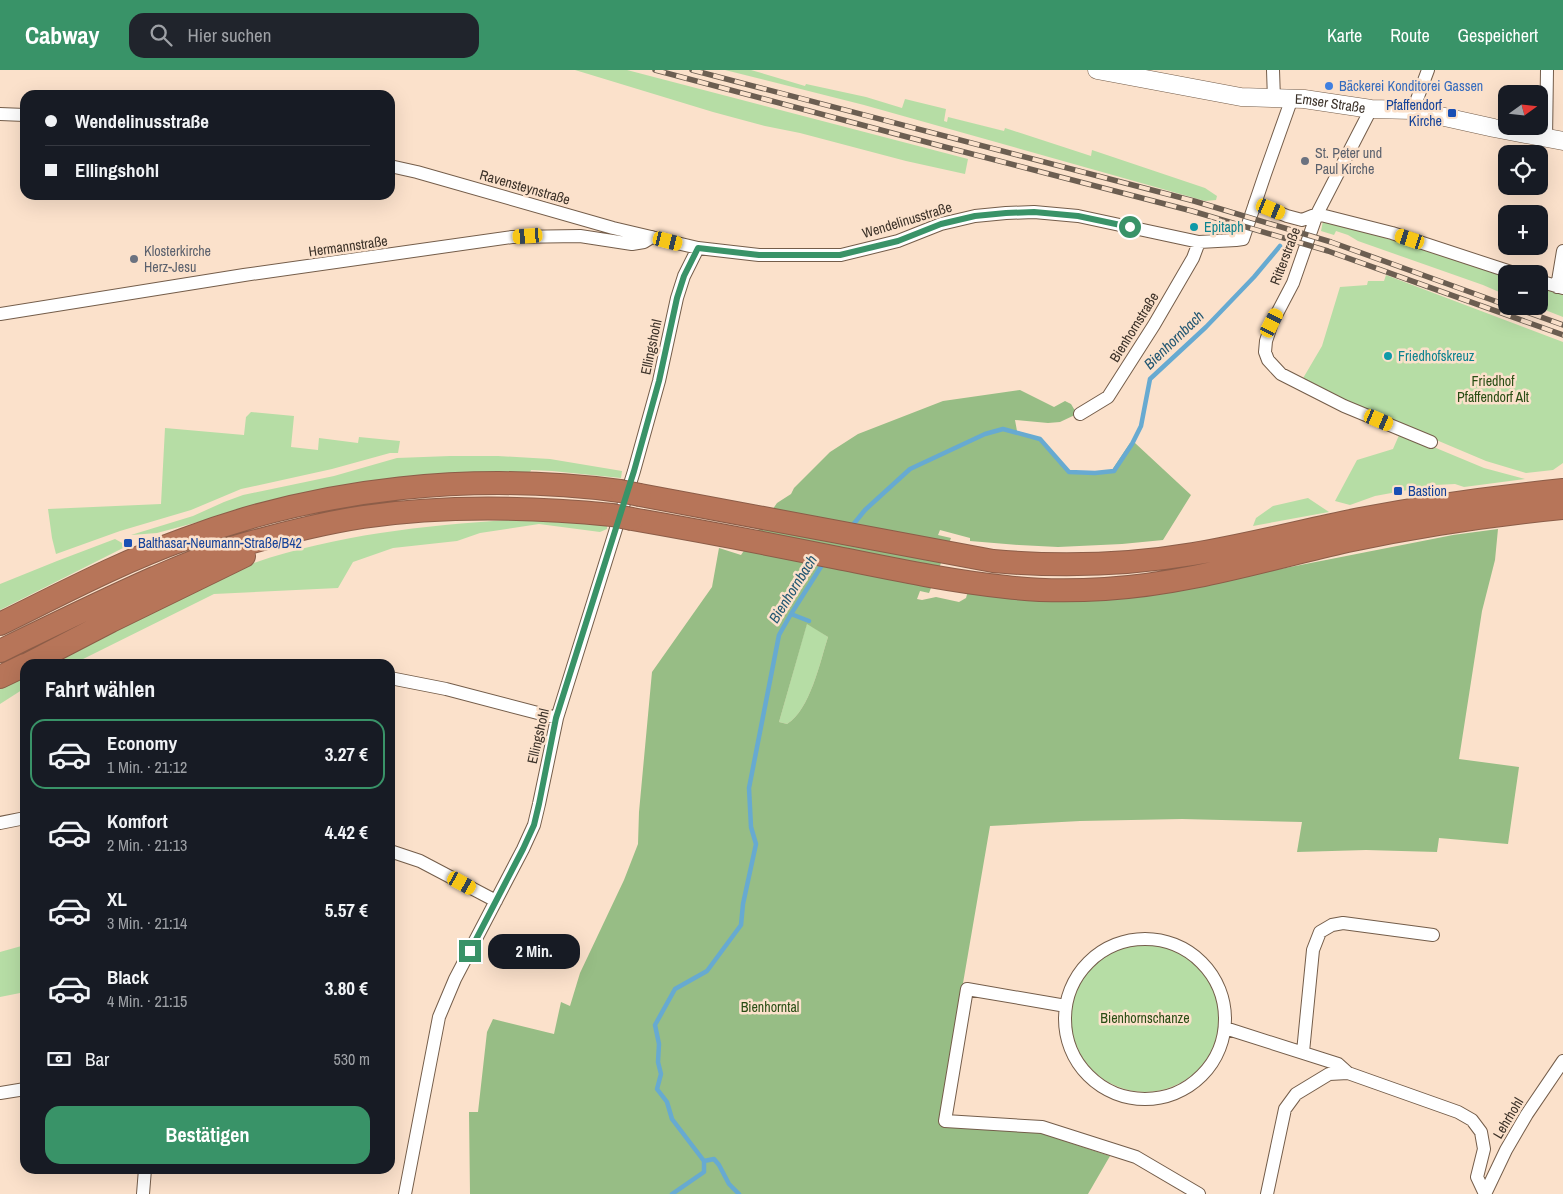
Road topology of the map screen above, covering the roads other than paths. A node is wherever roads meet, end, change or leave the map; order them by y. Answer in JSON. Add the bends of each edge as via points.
{"nodes":[{"id":1,"x":1097,"y":70,"type":"edge"},
{"id":2,"x":1272,"y":70,"type":"edge"},
{"id":3,"x":1428,"y":70,"type":"edge"},
{"id":4,"x":1547,"y":70,"type":"edge"},
{"id":5,"x":1274,"y":98,"type":"junction"},
{"id":6,"x":1292,"y":98,"type":"junction"},
{"id":7,"x":1371,"y":109,"type":"junction"},
{"id":8,"x":1413,"y":110,"type":"junction"},
{"id":9,"x":0,"y":114,"type":"edge"},
{"id":10,"x":20,"y":115,"type":"edge"},
{"id":11,"x":1554,"y":140,"type":"edge"},
{"id":12,"x":395,"y":167,"type":"edge"},
{"id":13,"x":1255,"y":203,"type":"junction"},
{"id":14,"x":1317,"y":214,"type":"junction"},
{"id":15,"x":652,"y":237,"type":"junction"},
{"id":16,"x":1199,"y":242,"type":"junction"},
{"id":17,"x":698,"y":248,"type":"junction"},
{"id":18,"x":1563,"y":251,"type":"edge"},
{"id":19,"x":1498,"y":268,"type":"edge"},
{"id":20,"x":1548,"y":284,"type":"edge"},
{"id":21,"x":1560,"y":288,"type":"edge"},
{"id":22,"x":0,"y":314,"type":"edge"},
{"id":23,"x":1080,"y":414,"type":"dead end"},
{"id":24,"x":1431,"y":442,"type":"dead end"},
{"id":25,"x":1563,"y":490,"type":"edge"},
{"id":26,"x":1339,"y":508,"type":"dead end"},
{"id":27,"x":1563,"y":508,"type":"edge"},
{"id":28,"x":1360,"y":519,"type":"junction"},
{"id":29,"x":280,"y":535,"type":"junction"},
{"id":30,"x":0,"y":624,"type":"edge"},
{"id":31,"x":0,"y":651,"type":"edge"},
{"id":32,"x":36,"y":659,"type":"edge"},
{"id":33,"x":20,"y":667,"type":"edge"},
{"id":34,"x":0,"y":677,"type":"edge"},
{"id":35,"x":395,"y":679,"type":"edge"},
{"id":36,"x":556,"y":718,"type":"junction"},
{"id":37,"x":20,"y":819,"type":"edge"},
{"id":38,"x":0,"y":823,"type":"edge"},
{"id":39,"x":395,"y":853,"type":"edge"},
{"id":40,"x":496,"y":901,"type":"junction"},
{"id":41,"x":1433,"y":934,"type":"dead end"},
{"id":42,"x":1066,"y":1006,"type":"junction"},
{"id":43,"x":1225,"y":1028,"type":"junction"},
{"id":44,"x":1303,"y":1052,"type":"junction"},
{"id":45,"x":1563,"y":1061,"type":"edge"},
{"id":46,"x":1348,"y":1073,"type":"junction"},
{"id":47,"x":20,"y":1090,"type":"edge"},
{"id":48,"x":0,"y":1093,"type":"edge"},
{"id":49,"x":145,"y":1174,"type":"edge"},
{"id":50,"x":143,"y":1194,"type":"edge"},
{"id":51,"x":405,"y":1194,"type":"edge"},
{"id":52,"x":1199,"y":1194,"type":"edge"},
{"id":53,"x":1267,"y":1194,"type":"edge"},
{"id":54,"x":1485,"y":1194,"type":"edge"}],
"edges":[{"from":1,"to":5,"type":"street","name":"Emser Straße","via":[[1241,97]]},
{"from":2,"to":5,"type":"street"},
{"from":3,"to":8,"type":"street"},
{"from":4,"to":11,"type":"street"},
{"from":5,"to":6,"type":"street","name":"Emser Straße"},
{"from":6,"to":7,"type":"street","name":"Emser Straße"},
{"from":6,"to":13,"type":"street","name":"Wendelinusstraße"},
{"from":7,"to":8,"type":"street","name":"Emser Straße"},
{"from":7,"to":14,"type":"street","name":"Ritterstraße"},
{"from":8,"to":11,"type":"street","name":"Emser Straße"},
{"from":9,"to":10,"type":"street"},
{"from":12,"to":15,"type":"street","name":"Ravensteynstraße"},
{"from":13,"to":14,"type":"street","via":[[1302,220]]},
{"from":13,"to":16,"type":"street","name":"Wendelinusstraße","via":[[1243,239]]},
{"from":14,"to":19,"type":"street","via":[[1392,233]]},
{"from":14,"to":24,"type":"street","name":"Ritterstraße","via":[[1293,282],[1272,323],[1266,341],[1268,360],[1282,374],[1344,406]]},
{"from":15,"to":17,"type":"street","name":"Hermannstraße"},
{"from":15,"to":22,"type":"street","name":"Hermannstraße","via":[[632,244],[575,236],[512,237]]},
{"from":16,"to":17,"type":"street","name":"Wendelinusstraße","via":[[1078,216],[1024,212],[975,216],[941,224],[898,241],[840,255],[759,255]]},
{"from":16,"to":23,"type":"street","name":"Bienhornstraße","via":[[1169,300],[1108,397]]},
{"from":17,"to":36,"type":"street","name":"Ellingshohl","via":[[684,276],[637,461]]},
{"from":18,"to":21,"type":"street"},
{"from":20,"to":21,"type":"street"},
{"from":25,"to":28,"type":"highway","via":[[1460,502]]},
{"from":26,"to":28,"type":"highway"},
{"from":27,"to":29,"type":"highway","via":[[1457,521],[1156,584],[1105,589],[1007,588],[622,517],[524,508],[364,517]]},
{"from":28,"to":30,"type":"highway","via":[[1237,538],[1193,554],[1151,560],[1076,565],[1029,564],[945,552],[630,493],[557,484],[504,482],[422,486],[303,504],[186,538]]},
{"from":29,"to":31,"type":"highway","via":[[183,566],[112,596]]},
{"from":29,"to":32,"type":"highway","via":[[243,557]]},
{"from":33,"to":34,"type":"highway"},
{"from":35,"to":36,"type":"street"},
{"from":36,"to":40,"type":"street","name":"Ellingshohl","via":[[534,825]]},
{"from":37,"to":38,"type":"street"},
{"from":39,"to":40,"type":"street","via":[[420,861]]},
{"from":40,"to":51,"type":"street","name":"Ellingshohl","via":[[442,1009]]},
{"from":41,"to":44,"type":"street","via":[[1343,923],[1320,932],[1313,950]]},
{"from":42,"to":43,"type":"street","via":[[1076,979],[1094,956],[1120,942],[1153,939],[1186,950],[1208,968],[1221,994]]},
{"from":42,"to":43,"type":"street","via":[[1069,1044],[1082,1068],[1104,1087],[1134,1098],[1167,1096],[1196,1080],[1216,1055]]},
{"from":42,"to":52,"type":"street","via":[[967,989],[945,1121],[1042,1127],[1136,1157]]},
{"from":43,"to":44,"type":"street"},
{"from":44,"to":46,"type":"street","via":[[1338,1064]]},
{"from":45,"to":54,"type":"street","name":"Lehrhohl","via":[[1527,1114]]},
{"from":46,"to":53,"type":"street","via":[[1329,1074],[1296,1094],[1284,1109]]},
{"from":46,"to":54,"type":"street","via":[[1458,1112],[1472,1120],[1480,1132],[1484,1149],[1477,1177]]},
{"from":47,"to":48,"type":"street"},
{"from":49,"to":50,"type":"street"}]}
